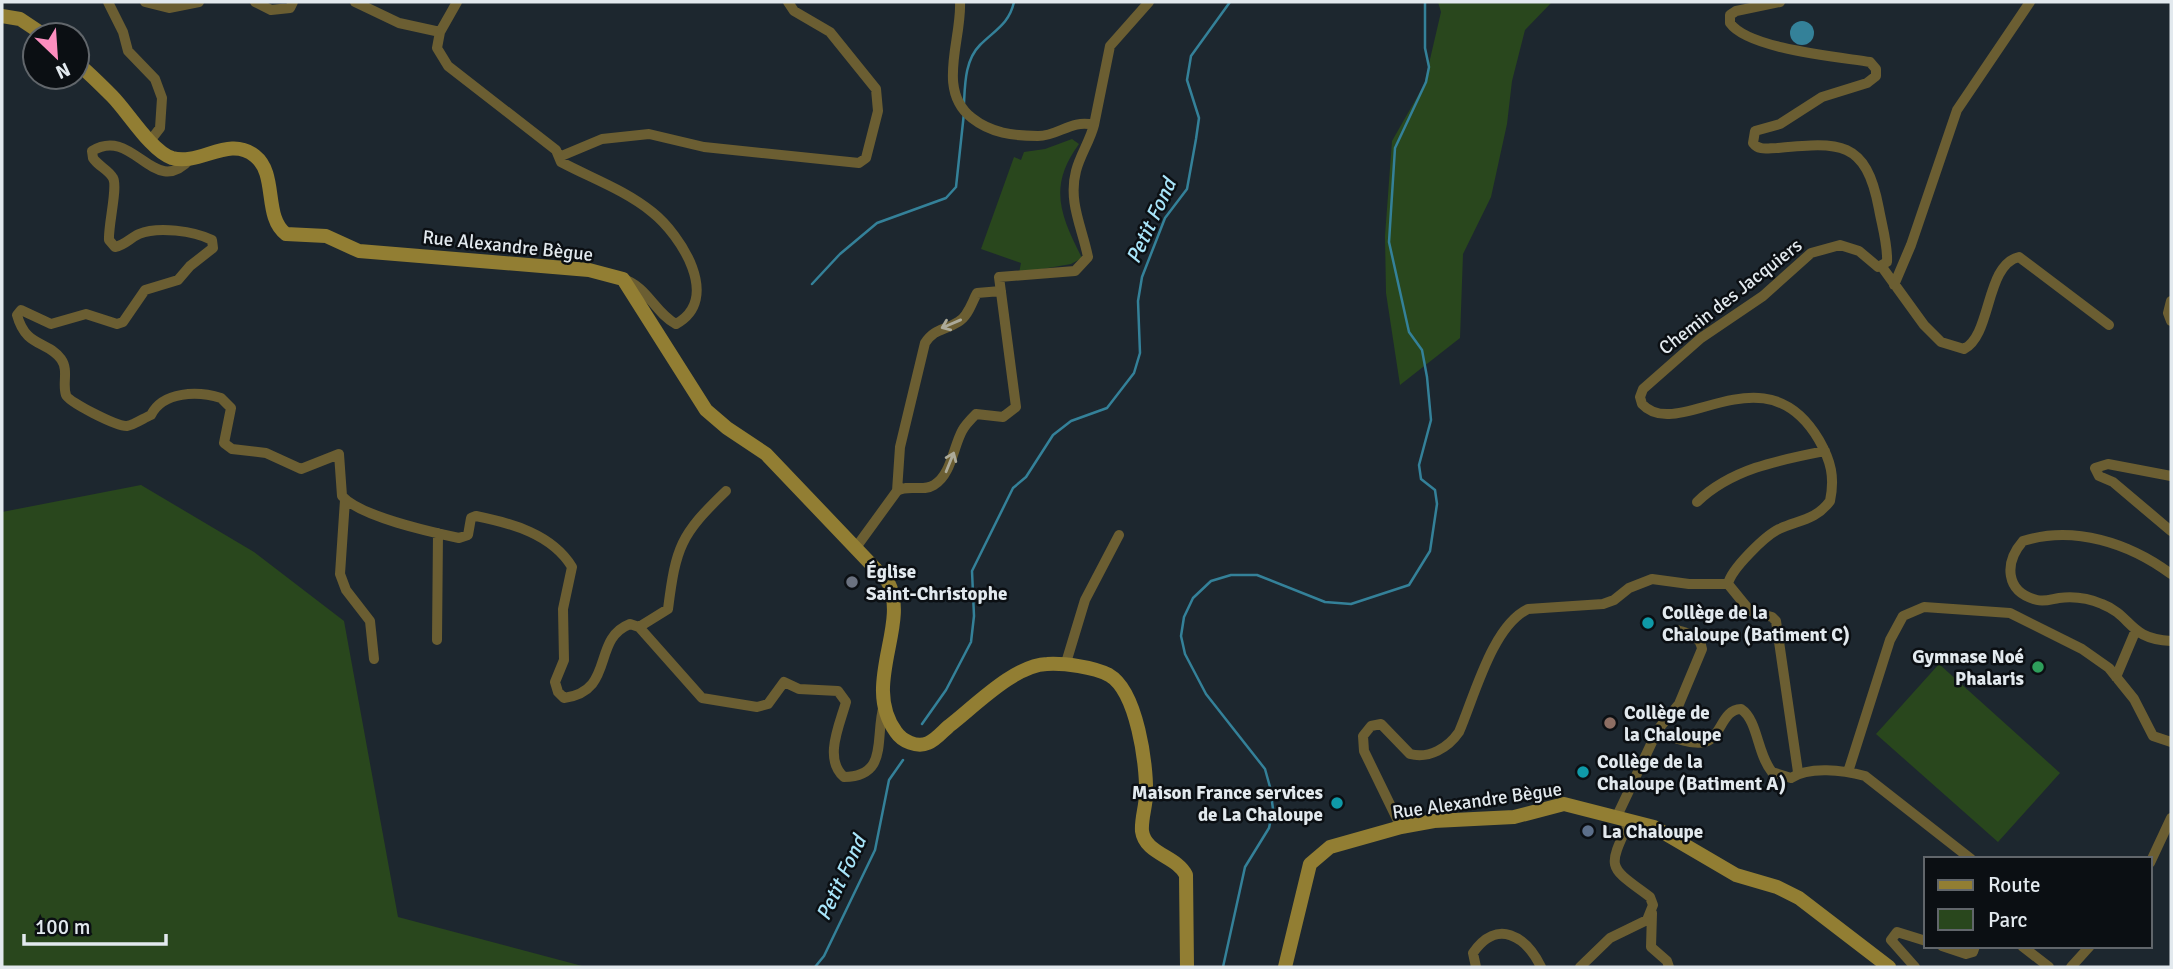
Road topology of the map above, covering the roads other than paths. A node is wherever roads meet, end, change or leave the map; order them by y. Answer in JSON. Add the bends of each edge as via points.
{"nodes":[{"id":1,"x":108,"y":2,"type":"edge"},
{"id":2,"x":145,"y":2,"type":"edge"},
{"id":3,"x":199,"y":2,"type":"edge"},
{"id":4,"x":256,"y":2,"type":"edge"},
{"id":5,"x":293,"y":2,"type":"edge"},
{"id":6,"x":355,"y":2,"type":"edge"},
{"id":7,"x":457,"y":2,"type":"edge"},
{"id":8,"x":788,"y":2,"type":"edge"},
{"id":9,"x":960,"y":2,"type":"edge"},
{"id":10,"x":1149,"y":2,"type":"edge"},
{"id":11,"x":1780,"y":2,"type":"edge"},
{"id":12,"x":2029,"y":2,"type":"edge"},
{"id":13,"x":2,"y":16,"type":"edge"},
{"id":14,"x":23,"y":21,"type":"edge"},
{"id":15,"x":440,"y":32,"type":"junction"},
{"id":16,"x":91,"y":76,"type":"edge"},
{"id":17,"x":1094,"y":125,"type":"junction"},
{"id":18,"x":150,"y":141,"type":"junction"},
{"id":19,"x":191,"y":157,"type":"junction"},
{"id":20,"x":559,"y":157,"type":"junction"},
{"id":21,"x":1882,"y":267,"type":"junction"},
{"id":22,"x":624,"y":279,"type":"junction"},
{"id":23,"x":1894,"y":285,"type":"junction"},
{"id":24,"x":1001,"y":291,"type":"junction"},
{"id":25,"x":2171,"y":301,"type":"edge"},
{"id":26,"x":2171,"y":321,"type":"edge"},
{"id":27,"x":2109,"y":325,"type":"dead end"},
{"id":28,"x":1825,"y":451,"type":"junction"},
{"id":29,"x":2171,"y":476,"type":"edge"},
{"id":30,"x":726,"y":491,"type":"dead end"},
{"id":31,"x":897,"y":491,"type":"junction"},
{"id":32,"x":345,"y":500,"type":"junction"},
{"id":33,"x":1697,"y":502,"type":"dead end"},
{"id":34,"x":2171,"y":531,"type":"edge"},
{"id":35,"x":438,"y":533,"type":"junction"},
{"id":36,"x":1119,"y":535,"type":"dead end"},
{"id":37,"x":857,"y":546,"type":"junction"},
{"id":38,"x":2171,"y":574,"type":"edge"},
{"id":39,"x":1728,"y":584,"type":"junction"},
{"id":40,"x":639,"y":627,"type":"junction"},
{"id":41,"x":1677,"y":630,"type":"dead end"},
{"id":42,"x":2135,"y":632,"type":"junction"},
{"id":43,"x":437,"y":640,"type":"dead end"},
{"id":44,"x":2171,"y":641,"type":"edge"},
{"id":45,"x":374,"y":659,"type":"dead end"},
{"id":46,"x":1065,"y":666,"type":"junction"},
{"id":47,"x":2116,"y":677,"type":"junction"},
{"id":48,"x":885,"y":701,"type":"junction"},
{"id":49,"x":1660,"y":736,"type":"junction"},
{"id":50,"x":2171,"y":742,"type":"edge"},
{"id":51,"x":1798,"y":772,"type":"junction"},
{"id":52,"x":1848,"y":772,"type":"junction"},
{"id":53,"x":1624,"y":818,"type":"junction"},
{"id":54,"x":2171,"y":818,"type":"edge"},
{"id":55,"x":1401,"y":827,"type":"junction"},
{"id":56,"x":1969,"y":857,"type":"edge"},
{"id":57,"x":2152,"y":859,"type":"edge"},
{"id":58,"x":1652,"y":913,"type":"junction"},
{"id":59,"x":1924,"y":940,"type":"edge"},
{"id":60,"x":1948,"y":948,"type":"edge"},
{"id":61,"x":1974,"y":948,"type":"edge"},
{"id":62,"x":2025,"y":948,"type":"edge"},
{"id":63,"x":2085,"y":948,"type":"edge"},
{"id":64,"x":1187,"y":967,"type":"edge"},
{"id":65,"x":1285,"y":967,"type":"edge"},
{"id":66,"x":1476,"y":967,"type":"edge"},
{"id":67,"x":1541,"y":967,"type":"edge"},
{"id":68,"x":1580,"y":967,"type":"edge"},
{"id":69,"x":1669,"y":967,"type":"edge"},
{"id":70,"x":1889,"y":967,"type":"edge"},
{"id":71,"x":1915,"y":967,"type":"edge"},
{"id":72,"x":2049,"y":967,"type":"edge"},
{"id":73,"x":2071,"y":967,"type":"edge"}],
"edges":[{"from":1,"to":18,"type":"street","via":[[128,51],[155,79],[162,98],[160,128]]},
{"from":2,"to":3,"type":"street","via":[[169,8]]},
{"from":4,"to":5,"type":"street","via":[[271,10],[290,8]]},
{"from":6,"to":15,"type":"street","via":[[406,25]]},
{"from":7,"to":15,"type":"street"},
{"from":8,"to":20,"type":"street","via":[[830,32],[876,89],[878,111],[866,158],[859,163],[704,148],[649,134],[602,139]]},
{"from":9,"to":17,"type":"street","via":[[953,92],[965,114],[986,130],[1040,136],[1071,124]]},
{"from":10,"to":17,"type":"street","via":[[1110,46]]},
{"from":11,"to":21,"type":"street","via":[[1736,11],[1730,15],[1730,23],[1738,32],[1758,40],[1870,62],[1876,76],[1822,97],[1780,124],[1755,131],[1753,143],[1763,149],[1827,144],[1864,163],[1874,181],[1887,257]]},
{"from":12,"to":23,"type":"street","via":[[1957,110]]},
{"from":13,"to":14,"type":"main road"},
{"from":15,"to":20,"type":"street","via":[[437,48],[448,66],[556,150]]},
{"from":16,"to":18,"type":"main road","name":"Rue Alexandre Bègue"},
{"from":17,"to":24,"type":"street","via":[[1073,190],[1088,257],[1075,271],[999,277]]},
{"from":18,"to":19,"type":"main road","name":"Rue Alexandre Bègue","via":[[169,157]]},
{"from":19,"to":22,"type":"main road","name":"Rue Alexandre Bègue","via":[[235,149],[257,157],[264,167],[277,223],[286,234],[326,236],[359,251],[589,270]]},
{"from":19,"to":32,"type":"street","via":[[184,166],[162,172],[114,145],[92,150],[93,158],[113,176],[116,187],[108,224],[108,240],[115,247],[158,230],[212,240],[213,248],[178,280],[145,290],[117,324],[86,314],[51,324],[21,310],[17,315],[32,342],[61,359],[69,402],[126,426],[151,415],[156,406],[173,397],[221,398],[231,408],[224,443],[232,449],[266,453],[301,469],[339,454]]},
{"from":20,"to":22,"type":"street","via":[[634,199],[674,235],[697,280],[695,308],[676,324],[636,283]]},
{"from":21,"to":23,"type":"street"},
{"from":21,"to":28,"type":"street","name":"Chemin des Jacquiers","via":[[1859,251],[1840,245],[1811,253],[1763,296],[1701,338],[1643,389],[1640,397],[1652,412],[1676,414],[1740,397],[1765,398],[1804,420]]},
{"from":22,"to":37,"type":"main road","via":[[706,410],[766,454]]},
{"from":23,"to":27,"type":"street","via":[[1941,342],[1964,349],[1977,338],[1995,286],[2008,265],[2020,257]]},
{"from":24,"to":31,"type":"street","one_way":true,"via":[[976,293],[958,323],[933,331],[925,343],[900,447]]},
{"from":31,"to":24,"type":"street","one_way":true,"via":[[938,483],[962,430],[975,414],[1003,416],[1016,407]]},
{"from":25,"to":26,"type":"street"},
{"from":28,"to":33,"type":"street","via":[[1749,470],[1723,481]]},
{"from":28,"to":39,"type":"street","via":[[1834,484],[1830,501],[1815,517],[1774,533],[1732,572]]},
{"from":29,"to":34,"type":"street","via":[[2108,464],[2095,468],[2099,476],[2113,482]]},
{"from":30,"to":40,"type":"street","via":[[693,523],[675,560],[668,609]]},
{"from":31,"to":37,"type":"street"},
{"from":32,"to":35,"type":"street","via":[[397,523]]},
{"from":32,"to":45,"type":"street","via":[[340,574],[370,621]]},
{"from":35,"to":40,"type":"street","via":[[465,537],[475,516],[525,529],[565,556],[572,567],[563,608],[564,660],[555,682],[564,698],[590,687],[602,672],[612,636],[630,624]]},
{"from":35,"to":43,"type":"street"},
{"from":36,"to":46,"type":"street","via":[[1085,600]]},
{"from":37,"to":48,"type":"main road","via":[[893,592],[894,613],[883,666]]},
{"from":38,"to":42,"type":"street","via":[[2120,543],[2084,537],[2036,537],[2023,541],[2012,553],[2010,575],[2026,594],[2036,600],[2090,599],[2109,607]]},
{"from":39,"to":51,"type":"street","via":[[1750,611],[1776,621]]},
{"from":39,"to":55,"type":"street","via":[[1653,579],[1603,604],[1521,613],[1503,632],[1459,732],[1447,745],[1429,754],[1410,754],[1381,724],[1371,726],[1363,736],[1364,751]]},
{"from":40,"to":48,"type":"street","via":[[702,698],[757,707],[768,704],[785,682],[799,689],[838,691],[846,702],[834,755],[836,771],[844,777],[872,770]]},
{"from":41,"to":49,"type":"street","via":[[1696,636],[1702,649]]},
{"from":42,"to":44,"type":"street"},
{"from":42,"to":47,"type":"street"},
{"from":46,"to":48,"type":"main road","via":[[1046,664],[1021,671],[928,743],[910,743],[900,737]]},
{"from":46,"to":64,"type":"main road","via":[[1110,676],[1127,696],[1146,771],[1142,832],[1154,849],[1182,866],[1186,874]]},
{"from":47,"to":50,"type":"street","via":[[2140,708],[2153,736]]},
{"from":47,"to":52,"type":"street","via":[[2082,649],[2010,613],[1912,610],[1889,640]]},
{"from":49,"to":51,"type":"street","via":[[1709,741],[1729,714],[1741,709],[1751,718],[1760,752],[1772,772],[1791,778]]},
{"from":49,"to":53,"type":"street","via":[[1653,740]]},
{"from":51,"to":52,"type":"street"},
{"from":52,"to":56,"type":"street","via":[[1877,782]]},
{"from":53,"to":55,"type":"main road","name":"Rue Alexandre Bègue","via":[[1564,804],[1514,817]]},
{"from":53,"to":58,"type":"street","via":[[1613,863],[1616,872],[1650,897]]},
{"from":53,"to":70,"type":"main road","name":"Rue Alexandre Bègue","via":[[1654,827],[1736,875],[1800,898]]},
{"from":54,"to":57,"type":"street"},
{"from":55,"to":65,"type":"main road","name":"Rue Alexandre Bègue","via":[[1342,842],[1310,864]]},
{"from":58,"to":68,"type":"street","via":[[1610,938]]},
{"from":58,"to":69,"type":"street","via":[[1651,947]]},
{"from":59,"to":71,"type":"street","via":[[1897,932],[1893,935],[1895,946]]},
{"from":60,"to":61,"type":"street","via":[[1966,954]]},
{"from":62,"to":72,"type":"street"},
{"from":63,"to":73,"type":"street"},
{"from":66,"to":67,"type":"street","via":[[1473,953],[1480,943],[1500,934],[1527,944]]}]}
